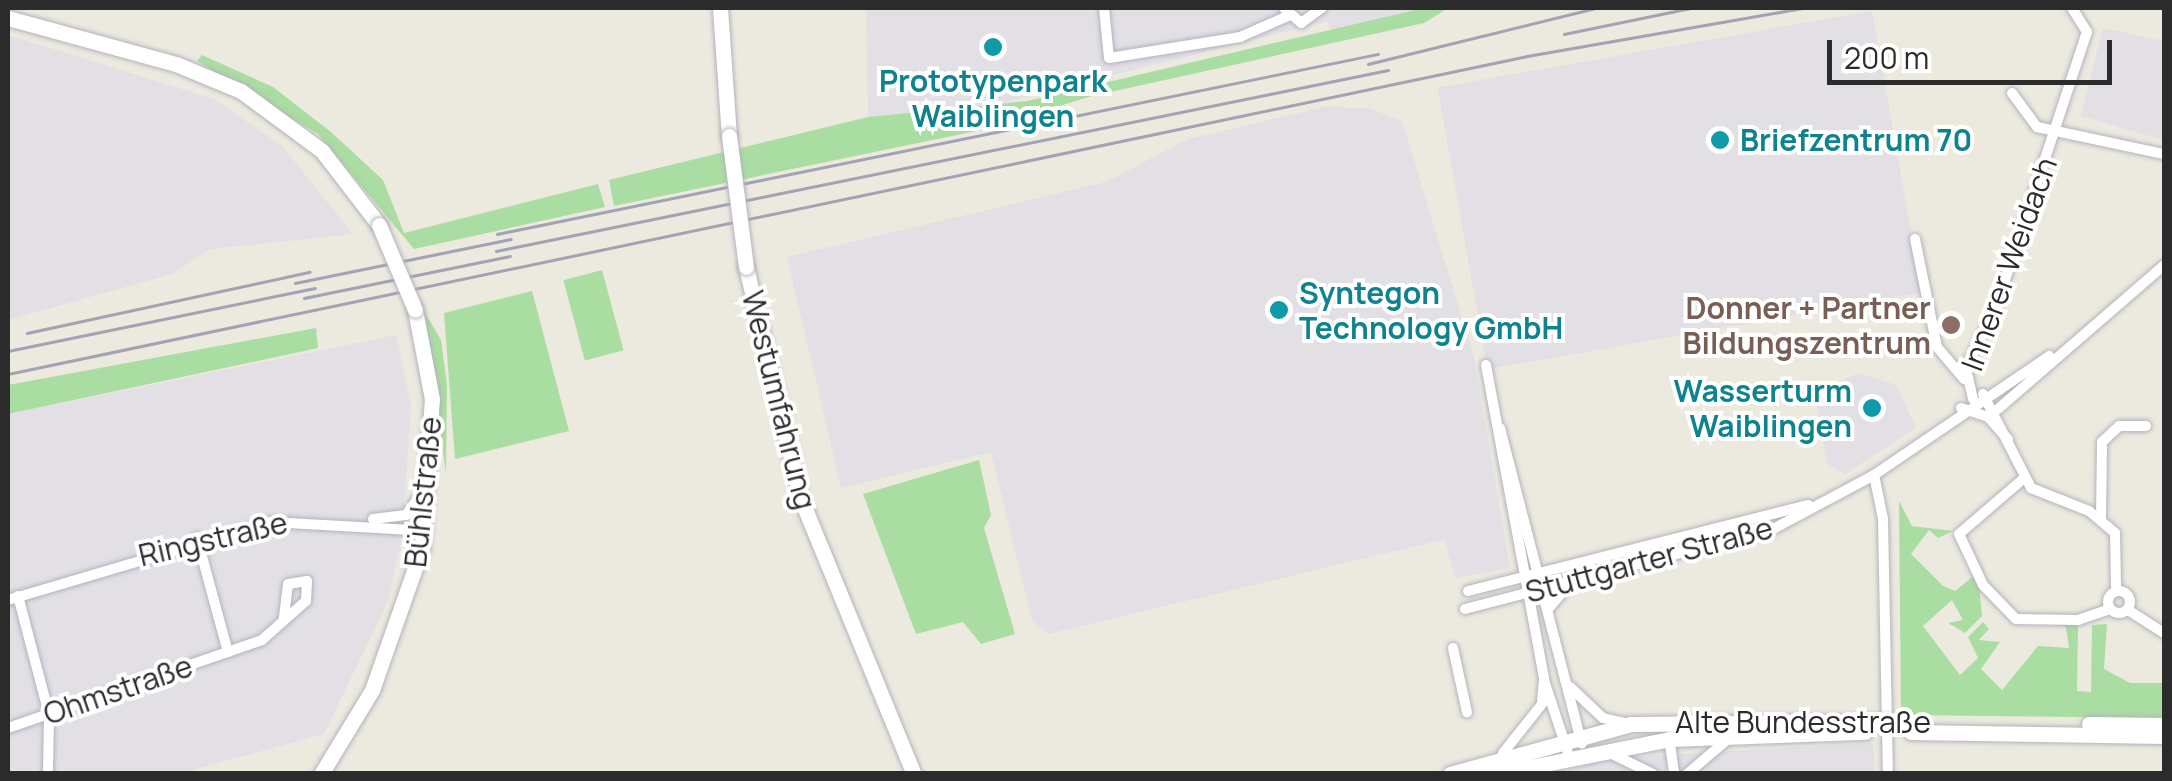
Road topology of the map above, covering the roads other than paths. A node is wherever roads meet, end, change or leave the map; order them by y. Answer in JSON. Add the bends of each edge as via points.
{"nodes":[{"id":1,"x":720,"y":8,"type":"edge"},
{"id":2,"x":1104,"y":8,"type":"edge"},
{"id":3,"x":1322,"y":8,"type":"edge"},
{"id":4,"x":2072,"y":8,"type":"edge"},
{"id":5,"x":1286,"y":12,"type":"edge"},
{"id":6,"x":8,"y":18,"type":"edge"},
{"id":7,"x":2012,"y":92,"type":"dead end"},
{"id":8,"x":2058,"y":129,"type":"junction"},
{"id":9,"x":2164,"y":154,"type":"edge"},
{"id":10,"x":1915,"y":239,"type":"dead end"},
{"id":11,"x":2164,"y":265,"type":"edge"},
{"id":12,"x":2049,"y":356,"type":"junction"},
{"id":13,"x":1486,"y":365,"type":"dead end"},
{"id":14,"x":1964,"y":379,"type":"junction"},
{"id":15,"x":1978,"y":396,"type":"junction"},
{"id":16,"x":1960,"y":408,"type":"junction"},
{"id":17,"x":1993,"y":413,"type":"junction"},
{"id":18,"x":2146,"y":426,"type":"dead end"},
{"id":19,"x":1500,"y":427,"type":"junction"},
{"id":20,"x":432,"y":436,"type":"junction"},
{"id":21,"x":1874,"y":475,"type":"junction"},
{"id":22,"x":2023,"y":479,"type":"junction"},
{"id":23,"x":1828,"y":498,"type":"junction"},
{"id":24,"x":2101,"y":517,"type":"junction"},
{"id":25,"x":352,"y":521,"type":"junction"},
{"id":26,"x":425,"y":531,"type":"junction"},
{"id":27,"x":196,"y":538,"type":"junction"},
{"id":28,"x":1537,"y":558,"type":"junction"},
{"id":29,"x":1571,"y":569,"type":"junction"},
{"id":30,"x":1541,"y":576,"type":"junction"},
{"id":31,"x":1525,"y":579,"type":"junction"},
{"id":32,"x":1572,"y":582,"type":"junction"},
{"id":33,"x":2116,"y":586,"type":"junction"},
{"id":34,"x":1544,"y":589,"type":"junction"},
{"id":35,"x":1468,"y":591,"type":"dead end"},
{"id":36,"x":1526,"y":594,"type":"junction"},
{"id":37,"x":13,"y":598,"type":"edge"},
{"id":38,"x":1549,"y":608,"type":"junction"},
{"id":39,"x":2110,"y":608,"type":"junction"},
{"id":40,"x":1465,"y":609,"type":"dead end"},
{"id":41,"x":2128,"y":610,"type":"junction"},
{"id":42,"x":284,"y":620,"type":"dead end"},
{"id":43,"x":2164,"y":634,"type":"edge"},
{"id":44,"x":1453,"y":648,"type":"dead end"},
{"id":45,"x":228,"y":652,"type":"junction"},
{"id":46,"x":1544,"y":679,"type":"junction"},
{"id":47,"x":1566,"y":680,"type":"junction"},
{"id":48,"x":1467,"y":712,"type":"dead end"},
{"id":49,"x":49,"y":714,"type":"junction"},
{"id":50,"x":1668,"y":721,"type":"junction"},
{"id":51,"x":1630,"y":724,"type":"junction"},
{"id":52,"x":2164,"y":725,"type":"edge"},
{"id":53,"x":1864,"y":727,"type":"junction"},
{"id":54,"x":1911,"y":727,"type":"junction"},
{"id":55,"x":8,"y":728,"type":"edge"},
{"id":56,"x":1740,"y":735,"type":"junction"},
{"id":57,"x":2164,"y":736,"type":"edge"},
{"id":58,"x":1670,"y":740,"type":"junction"},
{"id":59,"x":1578,"y":745,"type":"junction"},
{"id":60,"x":1503,"y":753,"type":"junction"},
{"id":61,"x":48,"y":774,"type":"edge"},
{"id":62,"x":321,"y":774,"type":"edge"},
{"id":63,"x":914,"y":774,"type":"edge"},
{"id":64,"x":1450,"y":774,"type":"edge"},
{"id":65,"x":1495,"y":774,"type":"edge"},
{"id":66,"x":1652,"y":774,"type":"edge"},
{"id":67,"x":1674,"y":774,"type":"edge"},
{"id":68,"x":1687,"y":774,"type":"edge"},
{"id":69,"x":1888,"y":774,"type":"edge"}],
"edges":[{"from":1,"to":63,"type":"main road","name":"Westumfahrung","bridge":true,"via":[[746,267],[801,499]]},
{"from":2,"to":5,"type":"street","via":[[1109,58],[1240,37]]},
{"from":3,"to":5,"type":"street","via":[[1306,22]]},
{"from":4,"to":8,"type":"street","name":"Innerer Weidach","via":[[2087,32]]},
{"from":6,"to":20,"type":"main road","name":"Bühlstraße","bridge":true,"via":[[176,64],[241,92],[322,151],[380,226],[416,310]]},
{"from":7,"to":8,"type":"street","name":"Innerer Weidach","via":[[2025,121]]},
{"from":8,"to":9,"type":"street"},
{"from":8,"to":14,"type":"street","name":"Innerer Weidach"},
{"from":10,"to":14,"type":"street","via":[[1937,346]]},
{"from":11,"to":12,"type":"street","name":"Stuttgarter Straße"},
{"from":12,"to":15,"type":"street","name":"Stuttgarter Straße"},
{"from":12,"to":17,"type":"street","name":"Stuttgarter Straße"},
{"from":13,"to":19,"type":"street"},
{"from":14,"to":15,"type":"street","name":"Innerer Weidach"},
{"from":15,"to":16,"type":"street","name":"Stuttgarter Straße"},
{"from":15,"to":17,"type":"street"},
{"from":16,"to":17,"type":"street"},
{"from":16,"to":21,"type":"street","name":"Stuttgarter Straße"},
{"from":17,"to":22,"type":"street"},
{"from":18,"to":24,"type":"street","via":[[2119,426],[2102,442]]},
{"from":19,"to":28,"type":"street"},
{"from":19,"to":31,"type":"street"},
{"from":20,"to":25,"type":"street","via":[[414,510]]},
{"from":20,"to":26,"type":"main road","name":"Bühlstraße"},
{"from":21,"to":23,"type":"street","name":"Stuttgarter Straße"},
{"from":21,"to":69,"type":"street","via":[[1884,519]]},
{"from":22,"to":24,"type":"street"},
{"from":22,"to":39,"type":"street","via":[[1959,534],[1983,585],[2016,619],[2085,619]]},
{"from":23,"to":29,"type":"street","name":"Stuttgarter Straße"},
{"from":23,"to":32,"type":"street","name":"Stuttgarter Straße","via":[[1773,529]]},
{"from":24,"to":33,"type":"street","via":[[2114,533]]},
{"from":25,"to":26,"type":"street","name":"Ringstraße"},
{"from":25,"to":27,"type":"street","name":"Ringstraße","via":[[271,522]]},
{"from":26,"to":62,"type":"main road","name":"Bühlstraße","via":[[372,690]]},
{"from":27,"to":37,"type":"street","name":"Ringstraße"},
{"from":27,"to":45,"type":"street","name":"Ohmstraße"},
{"from":28,"to":29,"type":"street","name":"Stuttgarter Straße"},
{"from":28,"to":30,"type":"street"},
{"from":29,"to":30,"type":"street","name":"Stuttgarter Straße"},
{"from":30,"to":31,"type":"street","name":"Stuttgarter Straße"},
{"from":30,"to":34,"type":"street"},
{"from":31,"to":35,"type":"street","name":"Stuttgarter Straße"},
{"from":31,"to":36,"type":"street"},
{"from":32,"to":34,"type":"street","name":"Stuttgarter Straße"},
{"from":32,"to":38,"type":"street"},
{"from":33,"to":39,"type":"street"},
{"from":33,"to":41,"type":"street"},
{"from":34,"to":36,"type":"street","name":"Stuttgarter Straße"},
{"from":34,"to":38,"type":"street"},
{"from":36,"to":40,"type":"street","name":"Stuttgarter Straße"},
{"from":36,"to":46,"type":"street"},
{"from":37,"to":49,"type":"street"},
{"from":38,"to":47,"type":"street"},
{"from":39,"to":41,"type":"street"},
{"from":41,"to":43,"type":"street"},
{"from":42,"to":45,"type":"street","name":"Ohmstraße"},
{"from":44,"to":48,"type":"street"},
{"from":45,"to":49,"type":"street","name":"Ohmstraße"},
{"from":46,"to":59,"type":"street"},
{"from":46,"to":60,"type":"street","via":[[1542,704]]},
{"from":47,"to":51,"type":"street","via":[[1603,718]]},
{"from":47,"to":59,"type":"street"},
{"from":49,"to":55,"type":"street","name":"Ohmstraße"},
{"from":49,"to":61,"type":"street"},
{"from":50,"to":51,"type":"main road","name":"Alte Bundesstraße"},
{"from":50,"to":53,"type":"main road","name":"Alte Bundesstraße"},
{"from":50,"to":58,"type":"street"},
{"from":51,"to":59,"type":"main road","name":"Alte Bundesstraße"},
{"from":52,"to":54,"type":"main road","name":"Alte Bundesstraße"},
{"from":53,"to":54,"type":"main road"},
{"from":53,"to":56,"type":"main road","name":"Alte Bundesstraße"},
{"from":54,"to":57,"type":"main road","name":"Alte Bundesstraße"},
{"from":56,"to":58,"type":"main road","name":"Alte Bundesstraße"},
{"from":56,"to":68,"type":"street","via":[[1708,748]]},
{"from":58,"to":59,"type":"main road","name":"Alte Bundesstraße"},
{"from":58,"to":67,"type":"street"},
{"from":59,"to":60,"type":"main road","name":"Alte Bundesstraße"},
{"from":59,"to":65,"type":"main road","name":"Alte Bundesstraße"},
{"from":59,"to":66,"type":"street"},
{"from":60,"to":64,"type":"main road","name":"Alte Bundesstraße"}]}
